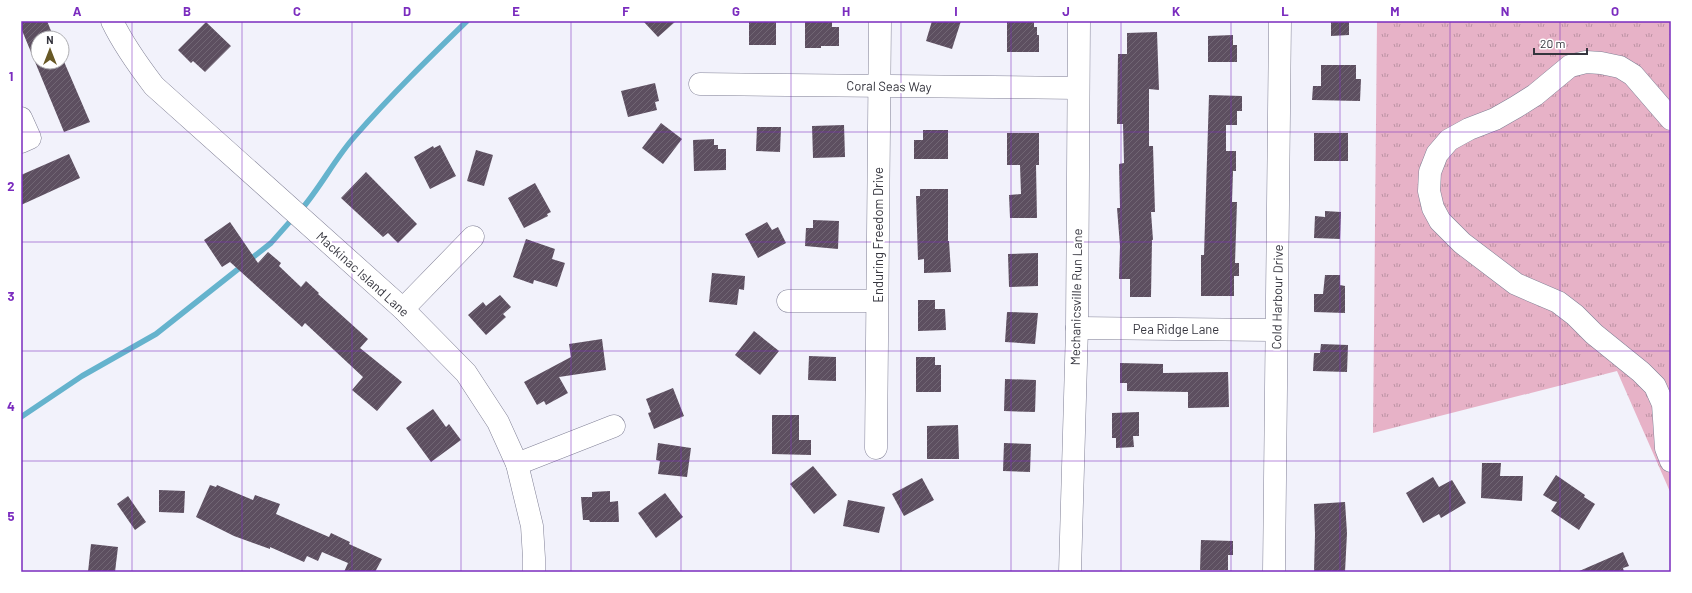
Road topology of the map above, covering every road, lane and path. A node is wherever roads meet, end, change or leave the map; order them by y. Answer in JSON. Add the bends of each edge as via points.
{"nodes":[{"id":1,"x":112,"y":21,"type":"edge"},
{"id":2,"x":880,"y":21,"type":"edge"},
{"id":3,"x":1079,"y":21,"type":"edge"},
{"id":4,"x":1280,"y":21,"type":"edge"},
{"id":5,"x":700,"y":84,"type":"dead end"},
{"id":6,"x":879,"y":86,"type":"junction"},
{"id":7,"x":1078,"y":88,"type":"junction"},
{"id":8,"x":21,"y":118,"type":"edge"},
{"id":9,"x":1671,"y":119,"type":"edge"},
{"id":10,"x":21,"y":142,"type":"edge"},
{"id":11,"x":473,"y":237,"type":"dead end"},
{"id":12,"x":788,"y":301,"type":"dead end"},
{"id":13,"x":877,"y":301,"type":"junction"},
{"id":14,"x":403,"y":309,"type":"junction"},
{"id":15,"x":1076,"y":328,"type":"junction"},
{"id":16,"x":1276,"y":330,"type":"junction"},
{"id":17,"x":614,"y":426,"type":"dead end"},
{"id":18,"x":876,"y":448,"type":"dead end"},
{"id":19,"x":1671,"y":461,"type":"edge"},
{"id":20,"x":518,"y":464,"type":"junction"},
{"id":21,"x":534,"y":572,"type":"edge"},
{"id":22,"x":1070,"y":572,"type":"edge"},
{"id":23,"x":1274,"y":572,"type":"edge"}],
"edges":[{"from":1,"to":14,"type":"street","name":"Mackinac Island Lane","via":[[132,57],[154,86]]},
{"from":2,"to":6,"type":"street","name":"Enduring Freedom Drive"},
{"from":3,"to":7,"type":"street","name":"Mechanicsville Run Lane"},
{"from":4,"to":16,"type":"street","name":"Cold Harbour Drive"},
{"from":5,"to":6,"type":"street","name":"Coral Seas Way"},
{"from":6,"to":7,"type":"street","name":"Coral Seas Way"},
{"from":6,"to":13,"type":"street","name":"Enduring Freedom Drive"},
{"from":7,"to":15,"type":"street","name":"Mechanicsville Run Lane"},
{"from":8,"to":10,"type":"street","via":[[30,138]]},
{"from":9,"to":19,"type":"street","via":[[1638,80],[1620,67],[1601,62],[1570,66],[1516,108],[1449,140],[1437,154],[1430,172],[1429,191],[1433,208],[1440,220],[1462,243],[1516,284],[1558,302],[1655,386],[1663,404],[1666,448]]},
{"from":11,"to":14,"type":"street"},
{"from":12,"to":13,"type":"street"},
{"from":13,"to":18,"type":"street","name":"Enduring Freedom Drive"},
{"from":14,"to":20,"type":"street","name":"Mackinac Island Lane","via":[[466,373],[498,422]]},
{"from":15,"to":16,"type":"street","name":"Pea Ridge Lane"},
{"from":15,"to":22,"type":"street","name":"Mechanicsville Run Lane"},
{"from":16,"to":23,"type":"street","name":"Cold Harbour Drive"},
{"from":17,"to":20,"type":"street"},
{"from":20,"to":21,"type":"street","name":"Mackinac Island Lane","via":[[532,526]]}]}
